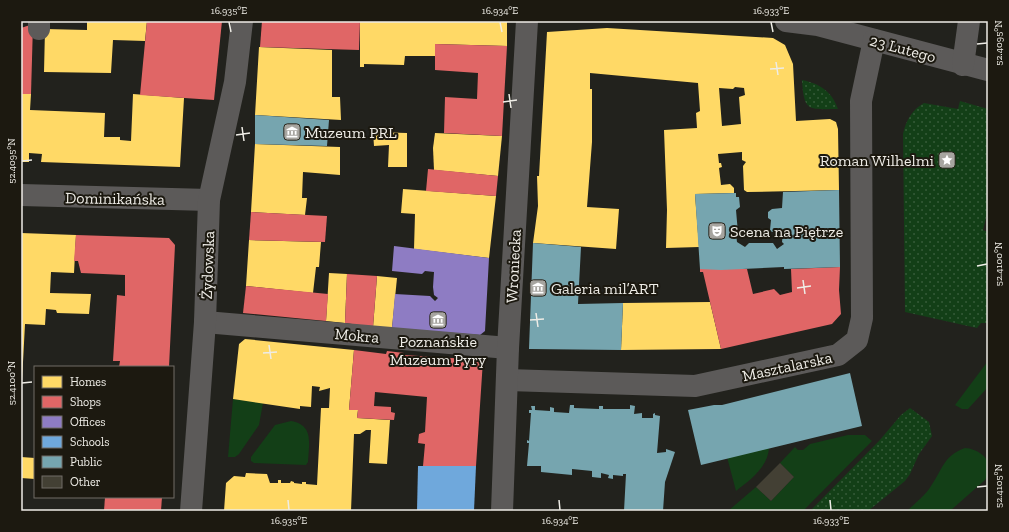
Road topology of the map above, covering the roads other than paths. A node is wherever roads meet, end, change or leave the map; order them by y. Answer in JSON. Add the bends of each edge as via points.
{"nodes":[{"id":1,"x":242,"y":21,"type":"edge"},
{"id":2,"x":527,"y":21,"type":"edge"},
{"id":3,"x":786,"y":21,"type":"edge"},
{"id":4,"x":969,"y":21,"type":"edge"},
{"id":5,"x":818,"y":23,"type":"edge"},
{"id":6,"x":874,"y":40,"type":"junction"},
{"id":7,"x":963,"y":65,"type":"junction"},
{"id":8,"x":988,"y":70,"type":"edge"},
{"id":9,"x":21,"y":195,"type":"edge"},
{"id":10,"x":209,"y":200,"type":"junction"},
{"id":11,"x":206,"y":322,"type":"junction"},
{"id":12,"x":508,"y":348,"type":"junction"},
{"id":13,"x":507,"y":380,"type":"junction"},
{"id":14,"x":191,"y":511,"type":"edge"},
{"id":15,"x":502,"y":511,"type":"edge"}],
"edges":[{"from":1,"to":10,"type":"street","name":"Żydowska","via":[[235,82]]},
{"from":2,"to":12,"type":"street","name":"Wroniecka"},
{"from":3,"to":5,"type":"street","name":"23 Lutego"},
{"from":4,"to":7,"type":"street"},
{"from":5,"to":6,"type":"street","name":"23 Lutego"},
{"from":6,"to":7,"type":"street","name":"23 Lutego"},
{"from":6,"to":13,"type":"street","name":"Masztalarska","via":[[861,101],[862,318],[857,340],[838,355],[695,386]]},
{"from":7,"to":8,"type":"street","name":"23 Lutego"},
{"from":9,"to":10,"type":"street","name":"Dominikańska"},
{"from":10,"to":11,"type":"street","name":"Żydowska"},
{"from":11,"to":12,"type":"street","name":"Mokra"},
{"from":11,"to":14,"type":"street","name":"Żydowska"},
{"from":12,"to":13,"type":"street","name":"Wroniecka"},
{"from":13,"to":15,"type":"street","name":"Wroniecka"}]}
